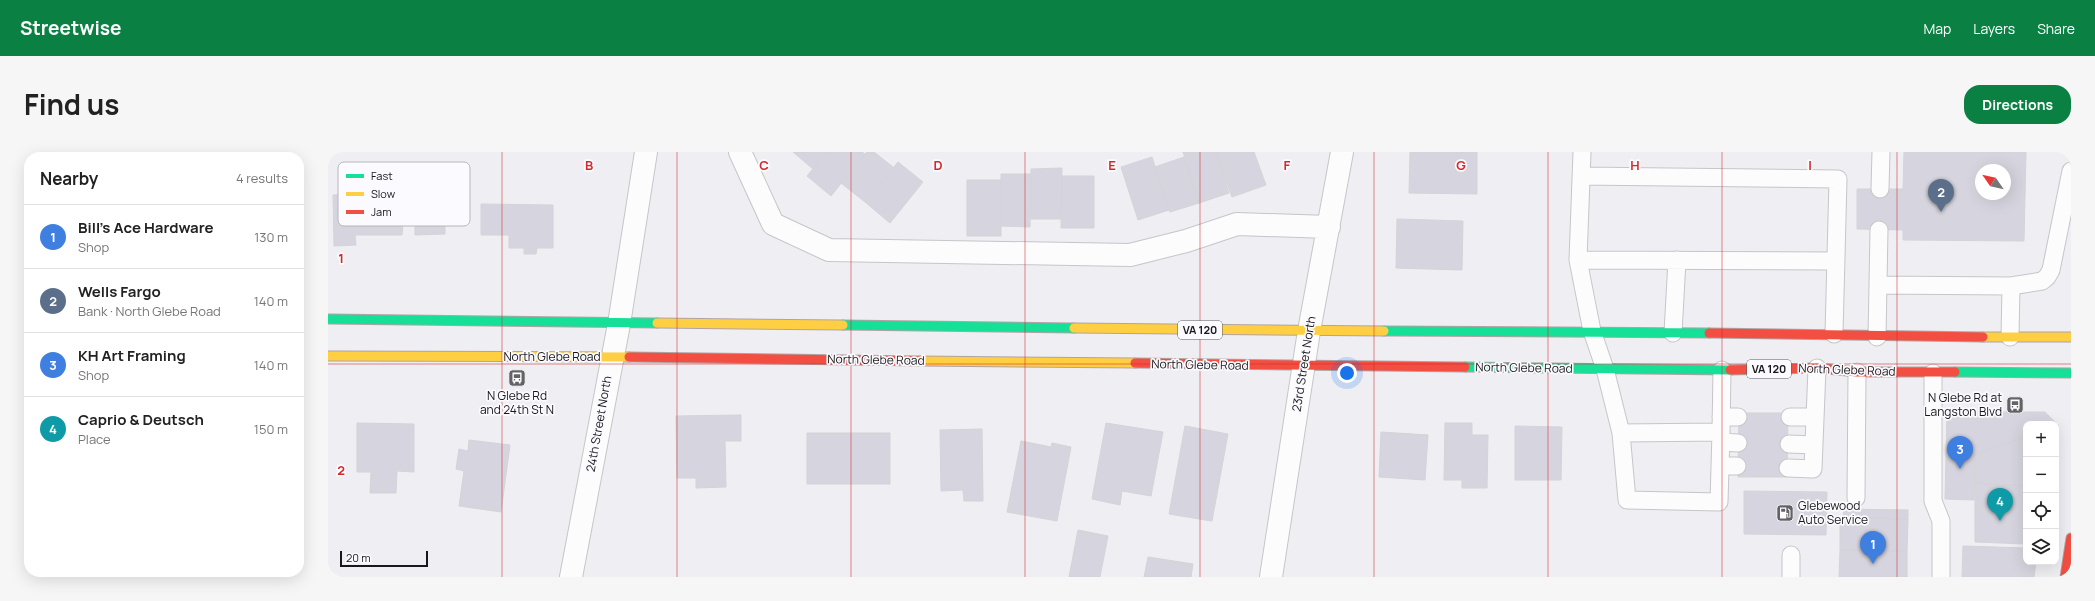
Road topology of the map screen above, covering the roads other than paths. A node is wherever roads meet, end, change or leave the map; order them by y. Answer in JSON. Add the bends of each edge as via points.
{"nodes":[{"id":1,"x":646,"y":152,"type":"edge"},
{"id":2,"x":740,"y":152,"type":"edge"},
{"id":3,"x":1342,"y":152,"type":"edge"},
{"id":4,"x":1582,"y":152,"type":"edge"},
{"id":5,"x":1881,"y":152,"type":"edge"},
{"id":6,"x":2071,"y":171,"type":"edge"},
{"id":7,"x":1581,"y":176,"type":"junction"},
{"id":8,"x":1880,"y":189,"type":"dead end"},
{"id":9,"x":1329,"y":227,"type":"junction"},
{"id":10,"x":1879,"y":230,"type":"dead end"},
{"id":11,"x":1578,"y":260,"type":"junction"},
{"id":12,"x":1676,"y":260,"type":"junction"},
{"id":13,"x":1835,"y":261,"type":"junction"},
{"id":14,"x":1878,"y":285,"type":"junction"},
{"id":15,"x":2011,"y":286,"type":"junction"},
{"id":16,"x":328,"y":319,"type":"edge"},
{"id":17,"x":619,"y":324,"type":"junction"},
{"id":18,"x":1309,"y":331,"type":"junction"},
{"id":19,"x":1592,"y":331,"type":"junction"},
{"id":20,"x":1673,"y":333,"type":"junction"},
{"id":21,"x":1834,"y":334,"type":"junction"},
{"id":22,"x":1877,"y":336,"type":"junction"},
{"id":23,"x":2010,"y":337,"type":"junction"},
{"id":24,"x":2071,"y":337,"type":"edge"},
{"id":25,"x":328,"y":356,"type":"edge"},
{"id":26,"x":611,"y":357,"type":"junction"},
{"id":27,"x":1304,"y":366,"type":"junction"},
{"id":28,"x":1817,"y":368,"type":"junction"},
{"id":29,"x":1605,"y":369,"type":"junction"},
{"id":30,"x":1722,"y":370,"type":"junction"},
{"id":31,"x":1857,"y":372,"type":"junction"},
{"id":32,"x":1933,"y":372,"type":"junction"},
{"id":33,"x":2071,"y":373,"type":"edge"},
{"id":34,"x":1790,"y":417,"type":"dead end"},
{"id":35,"x":1815,"y":417,"type":"junction"},
{"id":36,"x":1725,"y":427,"type":"junction"},
{"id":37,"x":1621,"y":433,"type":"junction"},
{"id":38,"x":1738,"y":443,"type":"dead end"},
{"id":39,"x":1789,"y":444,"type":"dead end"},
{"id":40,"x":1814,"y":444,"type":"junction"},
{"id":41,"x":1720,"y":466,"type":"junction"},
{"id":42,"x":1737,"y":466,"type":"dead end"},
{"id":43,"x":1788,"y":468,"type":"dead end"},
{"id":44,"x":1856,"y":498,"type":"dead end"},
{"id":45,"x":2071,"y":538,"type":"edge"},
{"id":46,"x":1791,"y":555,"type":"dead end"},
{"id":47,"x":571,"y":577,"type":"edge"},
{"id":48,"x":1271,"y":577,"type":"edge"},
{"id":49,"x":1791,"y":577,"type":"edge"},
{"id":50,"x":1941,"y":577,"type":"edge"},
{"id":51,"x":2065,"y":577,"type":"edge"}],
"edges":[{"from":1,"to":17,"type":"street","name":"24th Street North"},
{"from":2,"to":9,"type":"street","via":[[772,224],[829,250],[1130,255],[1186,241],[1237,224]]},
{"from":3,"to":9,"type":"street","name":"23rd Street North"},
{"from":4,"to":7,"type":"lane"},
{"from":5,"to":8,"type":"lane"},
{"from":6,"to":15,"type":"lane","via":[[2051,270],[2042,281]]},
{"from":7,"to":11,"type":"lane"},
{"from":7,"to":13,"type":"lane","via":[[1838,179]]},
{"from":9,"to":18,"type":"street","name":"23rd Street North"},
{"from":10,"to":14,"type":"lane"},
{"from":11,"to":12,"type":"lane"},
{"from":11,"to":19,"type":"lane"},
{"from":12,"to":13,"type":"lane"},
{"from":12,"to":20,"type":"lane"},
{"from":13,"to":21,"type":"lane"},
{"from":14,"to":15,"type":"lane"},
{"from":14,"to":22,"type":"lane"},
{"from":15,"to":23,"type":"lane"},
{"from":16,"to":17,"type":"main road","number":"VA 120"},
{"from":17,"to":18,"type":"main road","number":"VA 120"},
{"from":17,"to":26,"type":"street","name":"24th Street North"},
{"from":18,"to":19,"type":"main road","number":"VA 120"},
{"from":18,"to":27,"type":"street","name":"23rd Street North"},
{"from":19,"to":20,"type":"main road","number":"VA 120"},
{"from":19,"to":29,"type":"lane"},
{"from":20,"to":21,"type":"main road","number":"VA 120"},
{"from":21,"to":22,"type":"main road","number":"VA 120"},
{"from":22,"to":23,"type":"main road","number":"VA 120"},
{"from":23,"to":24,"type":"main road","number":"VA 120"},
{"from":25,"to":26,"type":"main road","name":"North Glebe Road","number":"VA 120"},
{"from":26,"to":27,"type":"main road","name":"North Glebe Road","number":"VA 120"},
{"from":26,"to":47,"type":"street","name":"24th Street North"},
{"from":27,"to":29,"type":"main road","name":"North Glebe Road","number":"VA 120"},
{"from":27,"to":48,"type":"street","name":"23rd Street North"},
{"from":28,"to":30,"type":"main road","name":"North Glebe Road","number":"VA 120"},
{"from":28,"to":31,"type":"main road","name":"North Glebe Road","number":"VA 120"},
{"from":28,"to":35,"type":"lane"},
{"from":29,"to":30,"type":"main road","name":"North Glebe Road","number":"VA 120"},
{"from":29,"to":37,"type":"lane"},
{"from":30,"to":36,"type":"lane"},
{"from":31,"to":32,"type":"main road","name":"North Glebe Road","number":"VA 120"},
{"from":31,"to":44,"type":"lane"},
{"from":32,"to":33,"type":"main road","name":"North Glebe Road","number":"VA 120"},
{"from":32,"to":50,"type":"lane","via":[[1932,501],[1941,521]]},
{"from":34,"to":35,"type":"lane"},
{"from":35,"to":40,"type":"lane"},
{"from":36,"to":37,"type":"lane"},
{"from":36,"to":38,"type":"lane"},
{"from":36,"to":41,"type":"lane"},
{"from":37,"to":41,"type":"lane","via":[[1627,500],[1719,502]]},
{"from":39,"to":40,"type":"lane"},
{"from":40,"to":43,"type":"lane","via":[[1813,469]]},
{"from":41,"to":42,"type":"lane"},
{"from":45,"to":51,"type":"main road"},
{"from":46,"to":49,"type":"lane"}]}
